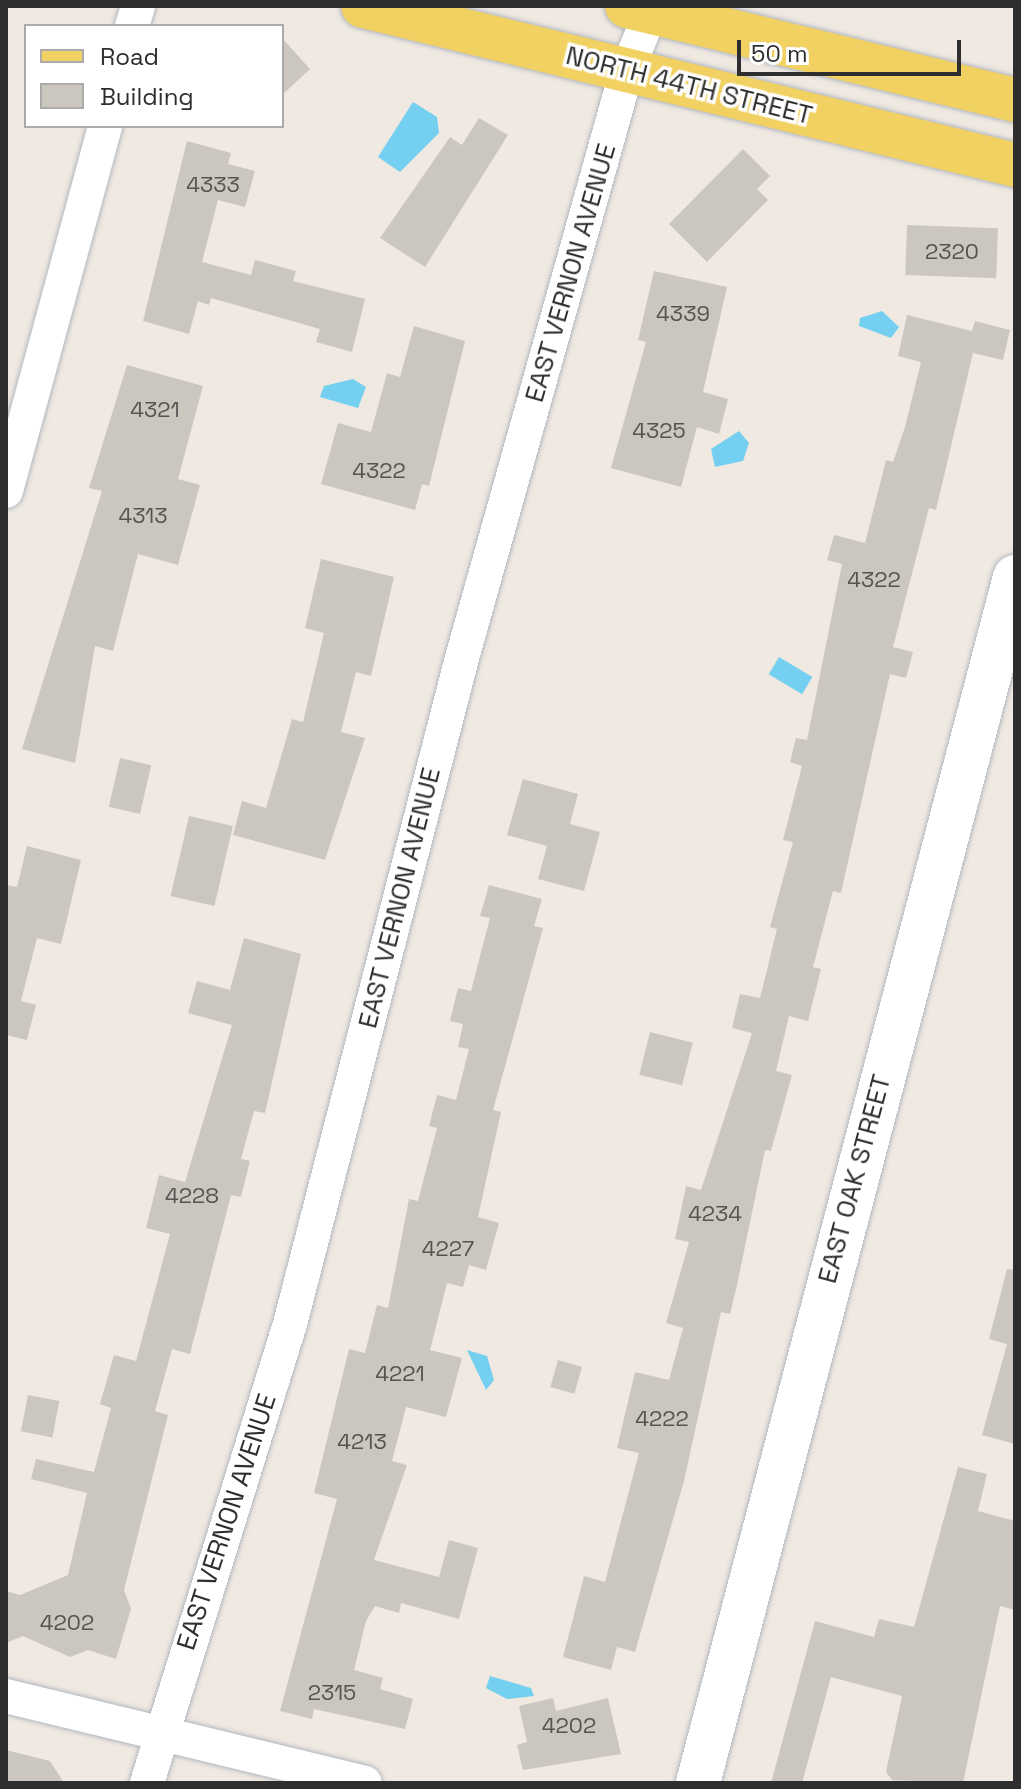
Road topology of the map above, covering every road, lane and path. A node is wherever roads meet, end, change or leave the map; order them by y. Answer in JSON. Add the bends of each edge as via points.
{"nodes":[{"id":1,"x":363,"y":6,"type":"edge"},
{"id":2,"x":639,"y":9,"type":"edge"},
{"id":3,"x":627,"y":70,"type":"junction"},
{"id":4,"x":1015,"y":100,"type":"edge"},
{"id":5,"x":104,"y":128,"type":"edge"},
{"id":6,"x":1015,"y":165,"type":"edge"},
{"id":7,"x":6,"y":491,"type":"edge"},
{"id":8,"x":1015,"y":577,"type":"edge"},
{"id":9,"x":6,"y":1696,"type":"edge"},
{"id":10,"x":160,"y":1734,"type":"junction"},
{"id":11,"x":147,"y":1783,"type":"edge"},
{"id":12,"x":365,"y":1783,"type":"edge"},
{"id":13,"x":698,"y":1783,"type":"edge"}],
"edges":[{"from":1,"to":3,"type":"main road","name":"NORTH 44TH STREET"},
{"from":2,"to":3,"type":"street","name":"EAST VERNON AVENUE"},
{"from":2,"to":4,"type":"main road"},
{"from":3,"to":6,"type":"main road","name":"NORTH 44TH STREET"},
{"from":3,"to":10,"type":"street","name":"EAST VERNON AVENUE","via":[[462,658],[290,1324]]},
{"from":5,"to":7,"type":"street"},
{"from":8,"to":13,"type":"street","name":"EAST OAK STREET"},
{"from":9,"to":10,"type":"street"},
{"from":10,"to":11,"type":"street","name":"EAST VERNON AVENUE"},
{"from":10,"to":12,"type":"street"}]}
